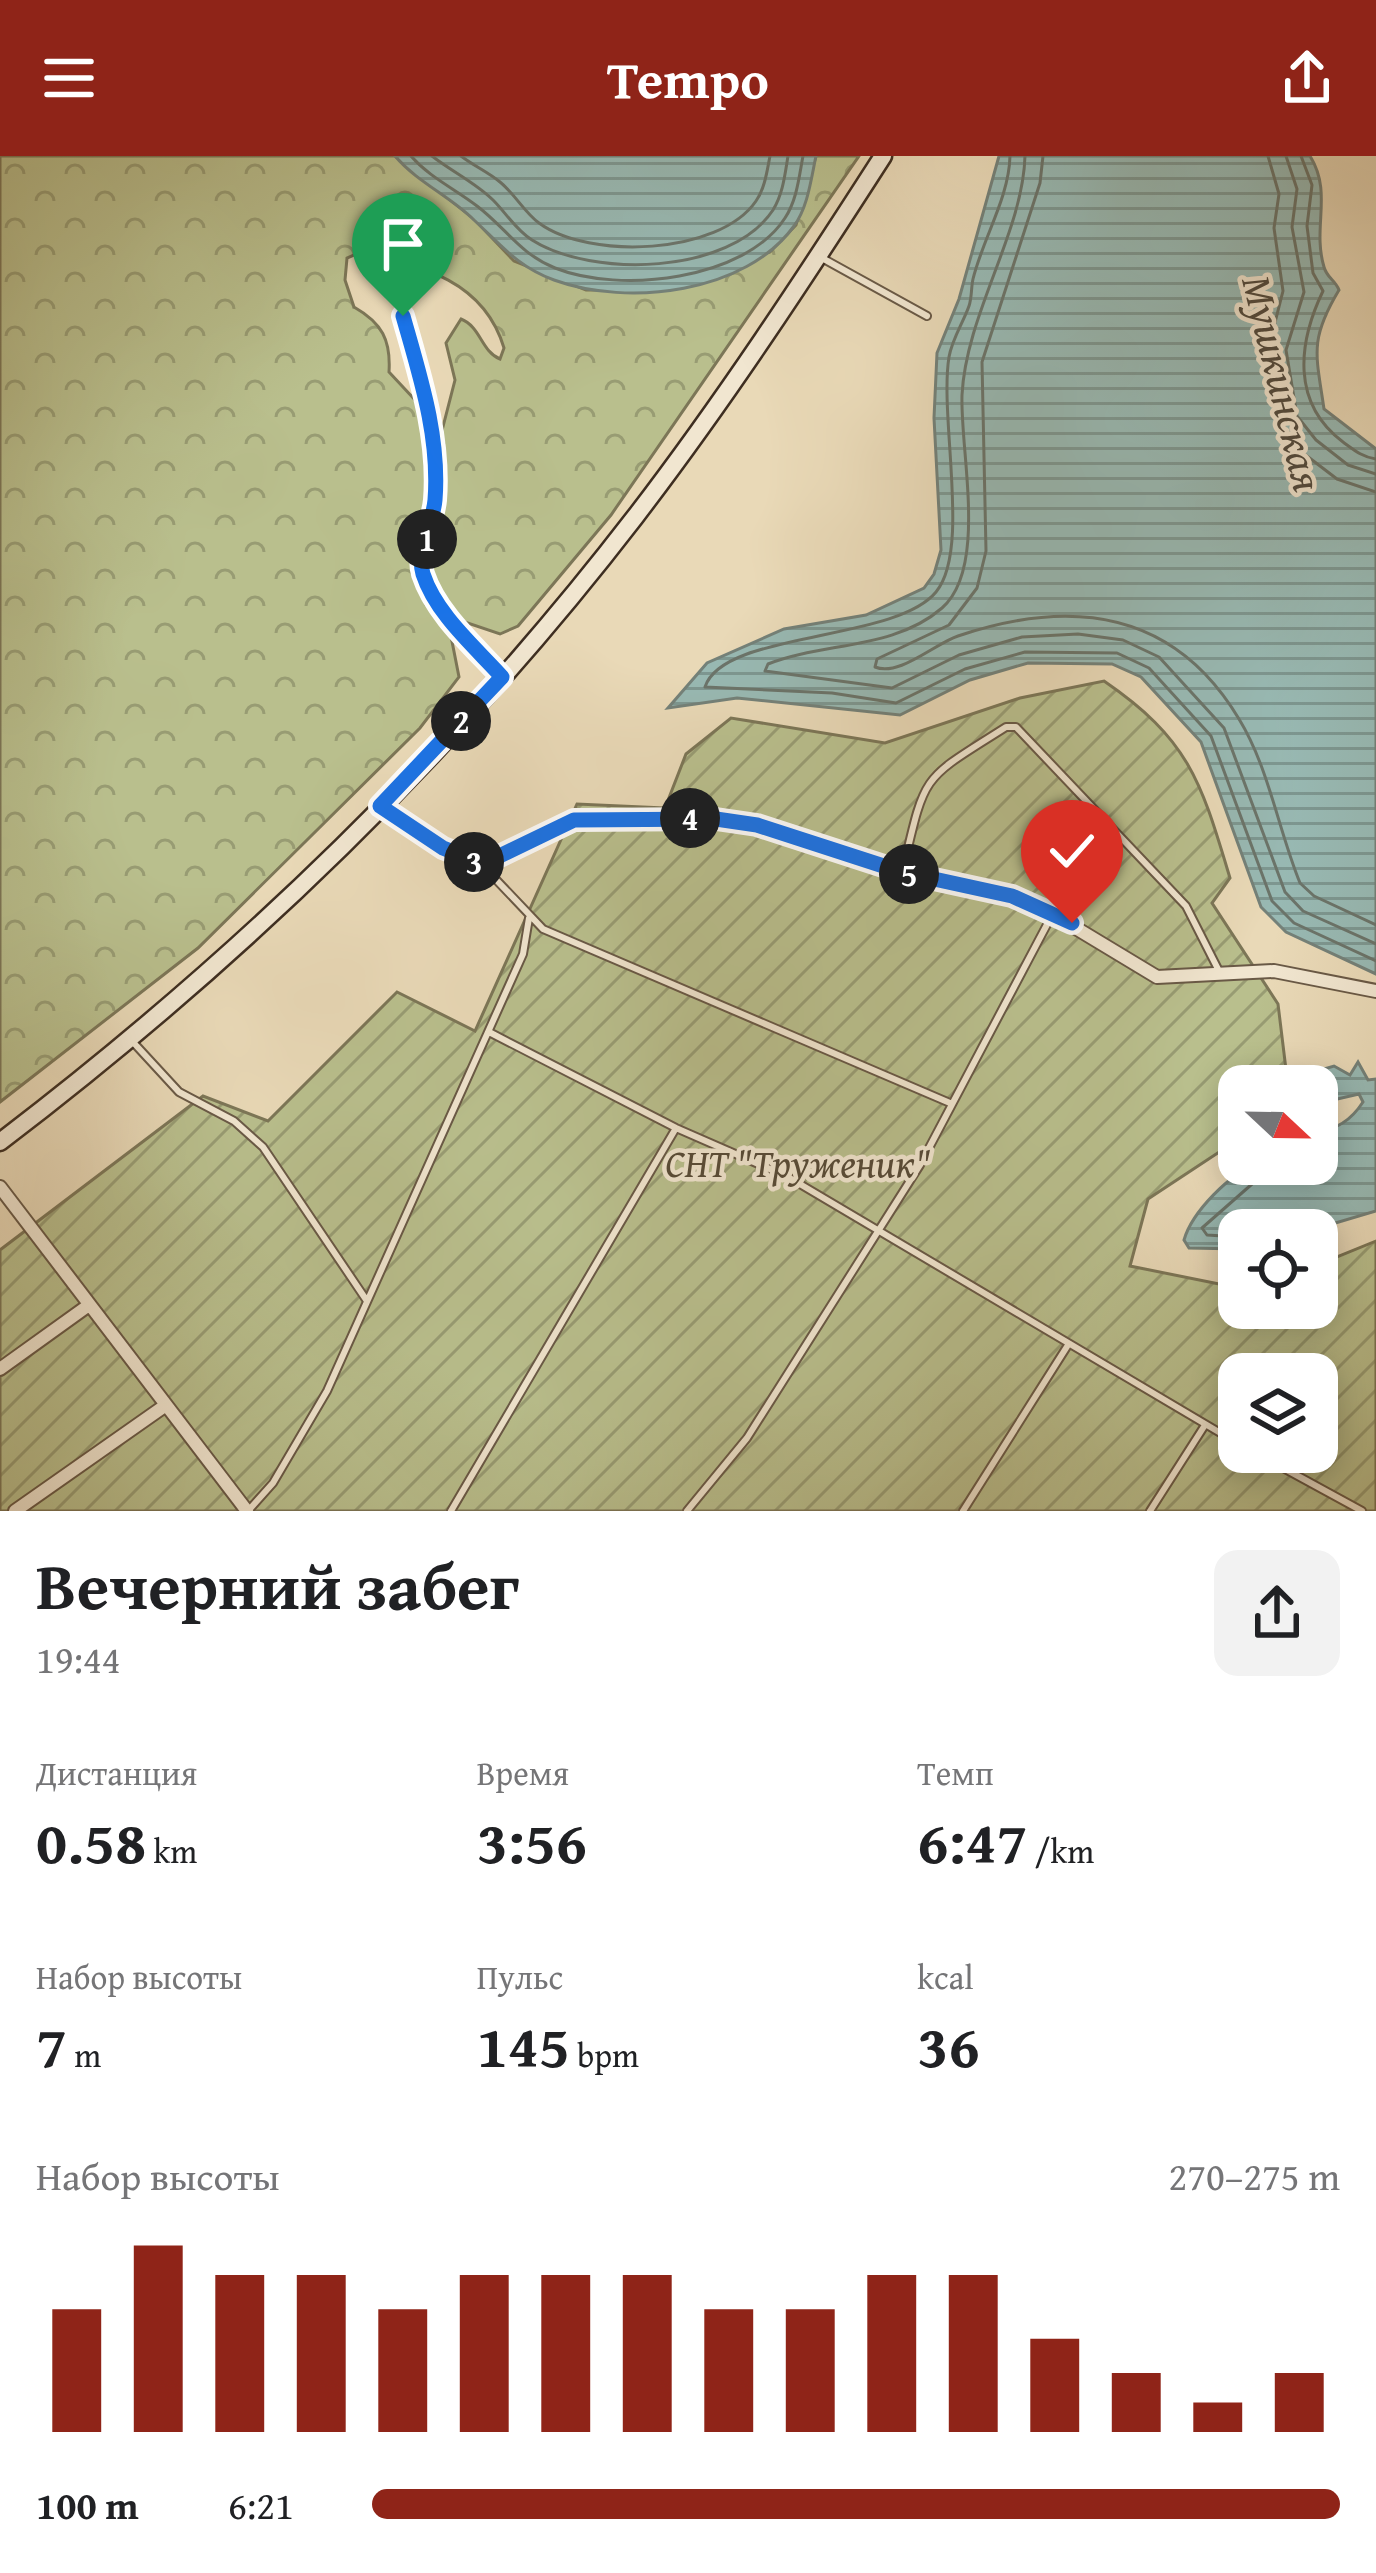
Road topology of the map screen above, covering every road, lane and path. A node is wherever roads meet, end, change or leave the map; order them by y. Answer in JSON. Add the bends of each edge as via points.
{"nodes":[{"id":1,"x":883,"y":156,"type":"edge"},
{"id":2,"x":819,"y":257,"type":"junction"},
{"id":3,"x":403,"y":316,"type":"dead end"},
{"id":4,"x":927,"y":316,"type":"dead end"},
{"id":5,"x":502,"y":677,"type":"junction"},
{"id":6,"x":380,"y":806,"type":"junction"},
{"id":7,"x":483,"y":864,"type":"junction"},
{"id":8,"x":902,"y":872,"type":"junction"},
{"id":9,"x":1054,"y":912,"type":"junction"},
{"id":10,"x":529,"y":918,"type":"junction"},
{"id":11,"x":1220,"y":973,"type":"junction"},
{"id":12,"x":1376,"y":991,"type":"edge"},
{"id":13,"x":489,"y":1032,"type":"junction"},
{"id":14,"x":130,"y":1039,"type":"junction"},
{"id":15,"x":950,"y":1103,"type":"junction"},
{"id":16,"x":676,"y":1129,"type":"junction"},
{"id":17,"x":0,"y":1142,"type":"edge"},
{"id":18,"x":0,"y":1187,"type":"edge"},
{"id":19,"x":878,"y":1230,"type":"junction"},
{"id":20,"x":367,"y":1301,"type":"junction"},
{"id":21,"x":88,"y":1305,"type":"junction"},
{"id":22,"x":1068,"y":1346,"type":"junction"},
{"id":23,"x":0,"y":1369,"type":"edge"},
{"id":24,"x":166,"y":1405,"type":"junction"},
{"id":25,"x":1205,"y":1425,"type":"junction"},
{"id":26,"x":1218,"y":1432,"type":"edge"},
{"id":27,"x":1293,"y":1473,"type":"edge"},
{"id":28,"x":15,"y":1511,"type":"edge"},
{"id":29,"x":248,"y":1511,"type":"edge"},
{"id":30,"x":452,"y":1511,"type":"edge"},
{"id":31,"x":687,"y":1511,"type":"edge"},
{"id":32,"x":963,"y":1511,"type":"edge"},
{"id":33,"x":1150,"y":1511,"type":"edge"},
{"id":34,"x":1362,"y":1511,"type":"edge"}],
"edges":[{"from":1,"to":2,"type":"street"},
{"from":2,"to":4,"type":"lane"},
{"from":2,"to":5,"type":"street","via":[[635,518]]},
{"from":3,"to":5,"type":"lane","via":[[431,419],[436,498],[424,578]]},
{"from":5,"to":6,"type":"street"},
{"from":6,"to":7,"type":"street"},
{"from":6,"to":14,"type":"street"},
{"from":7,"to":8,"type":"street","via":[[554,826],[648,817],[757,825]]},
{"from":7,"to":10,"type":"lane"},
{"from":8,"to":9,"type":"street"},
{"from":8,"to":11,"type":"lane","via":[[933,773],[1016,727],[1186,906]]},
{"from":9,"to":11,"type":"street","via":[[1157,976]]},
{"from":9,"to":15,"type":"lane"},
{"from":10,"to":13,"type":"lane","via":[[523,954]]},
{"from":10,"to":15,"type":"lane"},
{"from":11,"to":12,"type":"street","via":[[1303,974]]},
{"from":13,"to":16,"type":"lane"},
{"from":13,"to":20,"type":"lane"},
{"from":14,"to":17,"type":"street"},
{"from":14,"to":20,"type":"lane","via":[[179,1092],[263,1147]]},
{"from":15,"to":19,"type":"lane"},
{"from":16,"to":19,"type":"lane","via":[[788,1177]]},
{"from":16,"to":30,"type":"lane"},
{"from":18,"to":21,"type":"street"},
{"from":19,"to":22,"type":"lane"},
{"from":19,"to":31,"type":"lane","via":[[746,1438]]},
{"from":20,"to":29,"type":"lane","via":[[307,1430]]},
{"from":21,"to":23,"type":"street"},
{"from":21,"to":24,"type":"street"},
{"from":22,"to":25,"type":"lane"},
{"from":22,"to":32,"type":"lane"},
{"from":24,"to":28,"type":"street"},
{"from":24,"to":29,"type":"street"},
{"from":25,"to":26,"type":"lane"},
{"from":25,"to":33,"type":"lane"},
{"from":27,"to":34,"type":"lane"}]}
